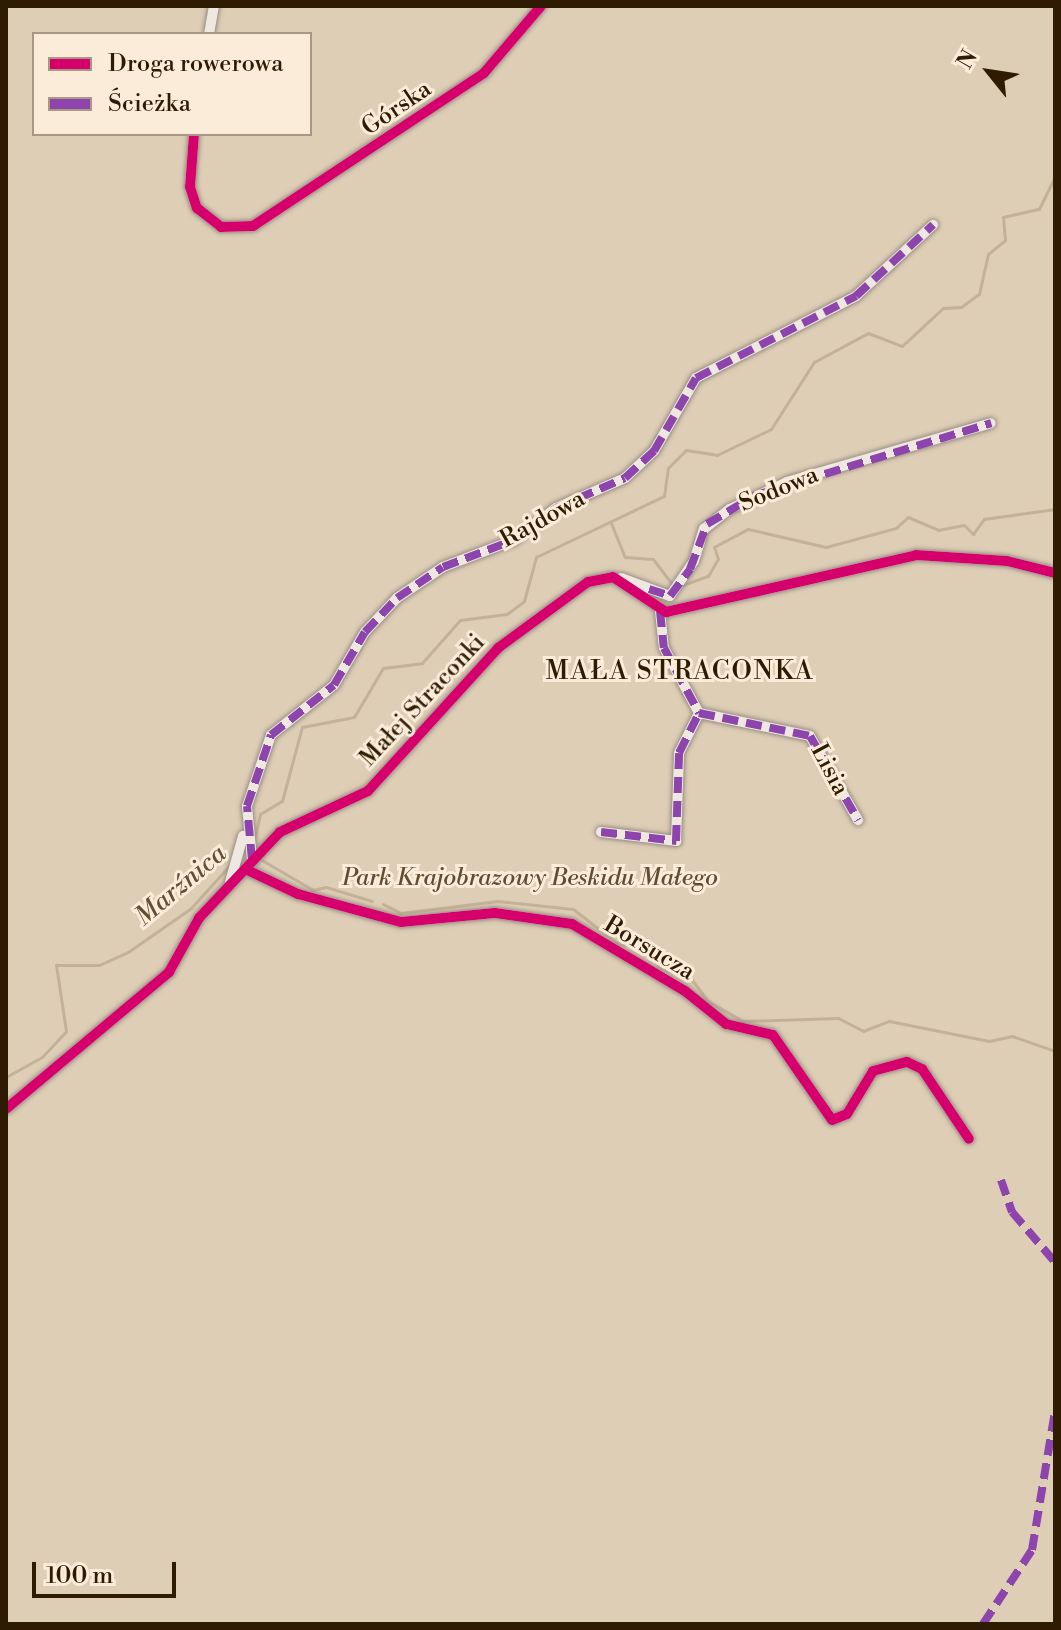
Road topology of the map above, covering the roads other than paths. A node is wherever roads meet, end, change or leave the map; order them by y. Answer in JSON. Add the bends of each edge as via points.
{"nodes":[{"id":1,"x":214,"y":6,"type":"edge"},
{"id":2,"x":541,"y":6,"type":"edge"},
{"id":3,"x":209,"y":32,"type":"edge"},
{"id":4,"x":194,"y":136,"type":"edge"},
{"id":5,"x":933,"y":225,"type":"dead end"},
{"id":6,"x":991,"y":423,"type":"dead end"},
{"id":7,"x":1055,"y":573,"type":"edge"},
{"id":8,"x":613,"y":577,"type":"junction"},
{"id":9,"x":660,"y":611,"type":"junction"},
{"id":10,"x":699,"y":713,"type":"junction"},
{"id":11,"x":858,"y":820,"type":"dead end"},
{"id":12,"x":601,"y":832,"type":"dead end"},
{"id":13,"x":246,"y":833,"type":"junction"},
{"id":14,"x":249,"y":862,"type":"junction"},
{"id":15,"x":230,"y":884,"type":"junction"},
{"id":16,"x":6,"y":1109,"type":"edge"},
{"id":17,"x":969,"y":1139,"type":"dead end"}],
"edges":[{"from":1,"to":3,"type":"street"},
{"from":2,"to":4,"type":"street","name":"Górska","via":[[484,73],[253,226],[221,227],[197,208],[190,187]]},
{"from":5,"to":13,"type":"street","name":"Rajdowa","via":[[856,296],[696,378],[654,451],[625,478],[556,508],[514,540],[443,567],[397,598],[334,685],[271,735]]},
{"from":6,"to":8,"type":"street","name":"Sodowa","via":[[756,495],[707,524],[686,576],[672,593]]},
{"from":7,"to":9,"type":"street","via":[[1007,561],[916,555]]},
{"from":8,"to":9,"type":"street"},
{"from":8,"to":14,"type":"street","name":"Małej Straconki","via":[[588,582],[498,648],[368,791],[292,824]]},
{"from":9,"to":10,"type":"street","via":[[664,648]]},
{"from":10,"to":11,"type":"street","name":"Lisia","via":[[810,736]]},
{"from":10,"to":12,"type":"street","via":[[679,753],[676,841]]},
{"from":13,"to":14,"type":"street","name":"Rajdowa"},
{"from":13,"to":15,"type":"street","name":"Rajdowa"},
{"from":14,"to":15,"type":"street","name":"Małej Straconki"},
{"from":14,"to":17,"type":"street","name":"Borsucza","via":[[298,894],[401,922],[495,913],[572,924],[685,991],[726,1024],[773,1035],[832,1120],[847,1114],[873,1071],[907,1062],[922,1069]]},
{"from":15,"to":16,"type":"street","name":"Małej Straconki","via":[[169,972]]}]}
